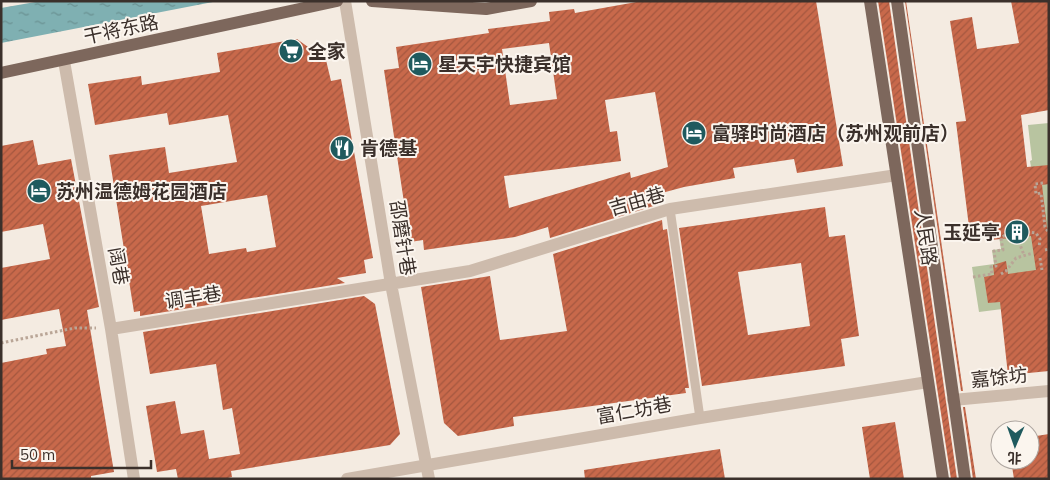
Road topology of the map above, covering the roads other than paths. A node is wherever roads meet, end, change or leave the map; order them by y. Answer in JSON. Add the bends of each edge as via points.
{"nodes":[{"id":1,"x":337,"y":1,"type":"edge"},
{"id":2,"x":345,"y":1,"type":"edge"},
{"id":3,"x":372,"y":1,"type":"edge"},
{"id":4,"x":531,"y":1,"type":"edge"},
{"id":5,"x":897,"y":1,"type":"edge"},
{"id":6,"x":870,"y":2,"type":"edge"},
{"id":7,"x":64,"y":61,"type":"junction"},
{"id":8,"x":1,"y":73,"type":"edge"},
{"id":9,"x":897,"y":174,"type":"junction"},
{"id":10,"x":670,"y":209,"type":"junction"},
{"id":11,"x":391,"y":284,"type":"junction"},
{"id":12,"x":111,"y":329,"type":"junction"},
{"id":13,"x":928,"y":382,"type":"junction"},
{"id":14,"x":1049,"y":391,"type":"edge"},
{"id":15,"x":953,"y":400,"type":"junction"},
{"id":16,"x":700,"y":418,"type":"junction"},
{"id":17,"x":428,"y":466,"type":"junction"},
{"id":18,"x":134,"y":479,"type":"edge"},
{"id":19,"x":347,"y":479,"type":"edge"},
{"id":20,"x":429,"y":479,"type":"edge"},
{"id":21,"x":943,"y":479,"type":"edge"},
{"id":22,"x":965,"y":479,"type":"edge"}],
"edges":[{"from":1,"to":7,"type":"main road","name":"干将东路"},
{"from":2,"to":11,"type":"street","name":"邵磨针巷"},
{"from":3,"to":4,"type":"main road","via":[[486,9]]},
{"from":5,"to":15,"type":"main road","name":"人民路"},
{"from":6,"to":9,"type":"main road","name":"人民路"},
{"from":7,"to":8,"type":"main road","name":"干将东路"},
{"from":7,"to":12,"type":"street","name":"阔巷"},
{"from":9,"to":10,"type":"street","name":"吉由巷"},
{"from":9,"to":13,"type":"main road","name":"人民路"},
{"from":10,"to":11,"type":"street","name":"吉由巷","via":[[470,271]]},
{"from":10,"to":16,"type":"lane"},
{"from":11,"to":12,"type":"street","name":"调丰巷"},
{"from":11,"to":17,"type":"street","name":"邵磨针巷"},
{"from":12,"to":18,"type":"street","name":"阔巷"},
{"from":13,"to":16,"type":"street","name":"富仁坊巷"},
{"from":13,"to":21,"type":"main road","name":"人民路"},
{"from":14,"to":15,"type":"street","name":"嘉馀坊"},
{"from":15,"to":22,"type":"main road","name":"人民路"},
{"from":16,"to":17,"type":"street","name":"富仁坊巷"},
{"from":17,"to":19,"type":"street","name":"富仁坊巷"},
{"from":17,"to":20,"type":"street","name":"邵磨针巷"}]}
